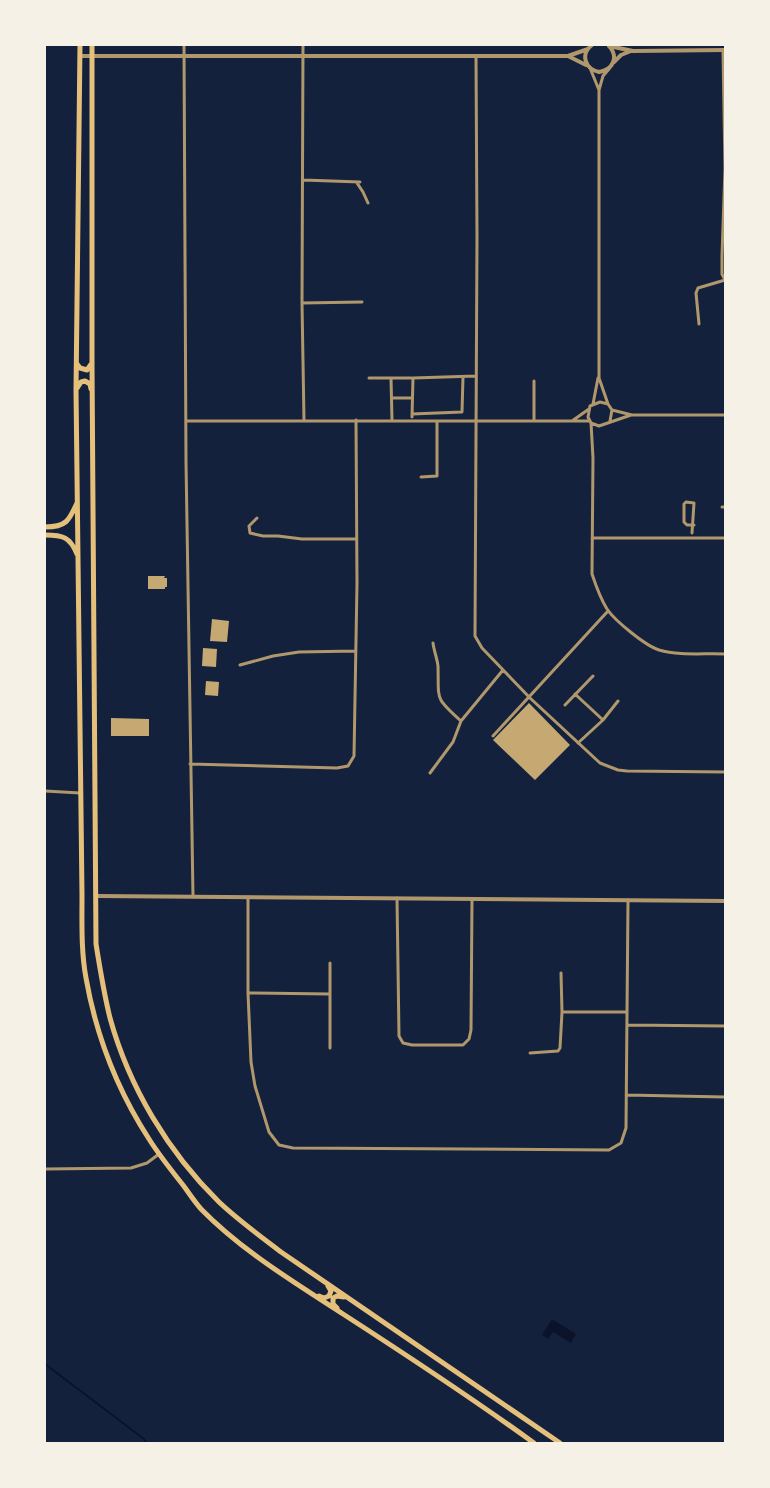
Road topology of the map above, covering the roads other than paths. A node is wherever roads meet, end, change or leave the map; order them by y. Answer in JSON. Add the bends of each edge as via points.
{"nodes":[{"id":1,"x":80,"y":45,"type":"edge"},
{"id":2,"x":92,"y":45,"type":"edge"},
{"id":3,"x":184,"y":45,"type":"edge"},
{"id":4,"x":303,"y":45,"type":"edge"},
{"id":5,"x":590,"y":46,"type":"edge"},
{"id":6,"x":608,"y":46,"type":"edge"},
{"id":7,"x":724,"y":50,"type":"edge"},
{"id":8,"x":633,"y":51,"type":"junction"},
{"id":9,"x":80,"y":56,"type":"junction"},
{"id":10,"x":92,"y":56,"type":"junction"},
{"id":11,"x":184,"y":56,"type":"junction"},
{"id":12,"x":303,"y":56,"type":"junction"},
{"id":13,"x":476,"y":56,"type":"junction"},
{"id":14,"x":568,"y":56,"type":"junction"},
{"id":15,"x":588,"y":67,"type":"junction"},
{"id":16,"x":610,"y":67,"type":"junction"},
{"id":17,"x":599,"y":90,"type":"junction"},
{"id":18,"x":725,"y":168,"type":"edge"},
{"id":19,"x":303,"y":180,"type":"junction"},
{"id":20,"x":368,"y":204,"type":"dead end"},
{"id":21,"x":725,"y":280,"type":"edge"},
{"id":22,"x":362,"y":302,"type":"dead end"},
{"id":23,"x":302,"y":303,"type":"junction"},
{"id":24,"x":699,"y":324,"type":"dead end"},
{"id":25,"x":92,"y":362,"type":"junction"},
{"id":26,"x":77,"y":364,"type":"junction"},
{"id":27,"x":476,"y":376,"type":"junction"},
{"id":28,"x":463,"y":377,"type":"junction"},
{"id":29,"x":369,"y":378,"type":"dead end"},
{"id":30,"x":391,"y":378,"type":"junction"},
{"id":31,"x":413,"y":378,"type":"junction"},
{"id":32,"x":599,"y":378,"type":"junction"},
{"id":33,"x":534,"y":381,"type":"dead end"},
{"id":34,"x":76,"y":390,"type":"junction"},
{"id":35,"x":92,"y":392,"type":"junction"},
{"id":36,"x":392,"y":398,"type":"junction"},
{"id":37,"x":412,"y":398,"type":"junction"},
{"id":38,"x":593,"y":404,"type":"junction"},
{"id":39,"x":608,"y":404,"type":"junction"},
{"id":40,"x":589,"y":409,"type":"junction"},
{"id":41,"x":612,"y":410,"type":"junction"},
{"id":42,"x":632,"y":415,"type":"junction"},
{"id":43,"x":725,"y":415,"type":"edge"},
{"id":44,"x":187,"y":420,"type":"junction"},
{"id":45,"x":304,"y":420,"type":"junction"},
{"id":46,"x":356,"y":420,"type":"junction"},
{"id":47,"x":392,"y":420,"type":"junction"},
{"id":48,"x":534,"y":420,"type":"junction"},
{"id":49,"x":475,"y":421,"type":"junction"},
{"id":50,"x":572,"y":421,"type":"junction"},
{"id":51,"x":610,"y":421,"type":"junction"},
{"id":52,"x":437,"y":422,"type":"junction"},
{"id":53,"x":591,"y":422,"type":"junction"},
{"id":54,"x":421,"y":477,"type":"dead end"},
{"id":55,"x":78,"y":500,"type":"junction"},
{"id":56,"x":257,"y":518,"type":"dead end"},
{"id":57,"x":694,"y":525,"type":"junction"},
{"id":58,"x":45,"y":527,"type":"edge"},
{"id":59,"x":692,"y":533,"type":"dead end"},
{"id":60,"x":45,"y":534,"type":"edge"},
{"id":61,"x":356,"y":538,"type":"junction"},
{"id":62,"x":592,"y":538,"type":"junction"},
{"id":63,"x":725,"y":538,"type":"edge"},
{"id":64,"x":79,"y":558,"type":"junction"},
{"id":65,"x":608,"y":611,"type":"junction"},
{"id":66,"x":433,"y":643,"type":"dead end"},
{"id":67,"x":356,"y":651,"type":"junction"},
{"id":68,"x":725,"y":654,"type":"edge"},
{"id":69,"x":240,"y":665,"type":"dead end"},
{"id":70,"x":503,"y":670,"type":"junction"},
{"id":71,"x":593,"y":676,"type":"dead end"},
{"id":72,"x":575,"y":694,"type":"junction"},
{"id":73,"x":530,"y":698,"type":"junction"},
{"id":74,"x":618,"y":701,"type":"dead end"},
{"id":75,"x":565,"y":705,"type":"dead end"},
{"id":76,"x":602,"y":720,"type":"junction"},
{"id":77,"x":461,"y":721,"type":"junction"},
{"id":78,"x":494,"y":736,"type":"dead end"},
{"id":79,"x":578,"y":742,"type":"junction"},
{"id":80,"x":190,"y":764,"type":"junction"},
{"id":81,"x":725,"y":772,"type":"edge"},
{"id":82,"x":430,"y":773,"type":"dead end"},
{"id":83,"x":45,"y":791,"type":"edge"},
{"id":84,"x":81,"y":793,"type":"junction"},
{"id":85,"x":96,"y":896,"type":"junction"},
{"id":86,"x":193,"y":896,"type":"junction"},
{"id":87,"x":248,"y":897,"type":"junction"},
{"id":88,"x":398,"y":898,"type":"junction"},
{"id":89,"x":472,"y":899,"type":"junction"},
{"id":90,"x":628,"y":900,"type":"junction"},
{"id":91,"x":725,"y":901,"type":"edge"},
{"id":92,"x":330,"y":963,"type":"dead end"},
{"id":93,"x":561,"y":973,"type":"dead end"},
{"id":94,"x":248,"y":993,"type":"junction"},
{"id":95,"x":330,"y":994,"type":"junction"},
{"id":96,"x":562,"y":1012,"type":"junction"},
{"id":97,"x":627,"y":1012,"type":"junction"},
{"id":98,"x":627,"y":1025,"type":"junction"},
{"id":99,"x":725,"y":1026,"type":"edge"},
{"id":100,"x":330,"y":1048,"type":"dead end"},
{"id":101,"x":530,"y":1052,"type":"dead end"},
{"id":102,"x":626,"y":1095,"type":"junction"},
{"id":103,"x":725,"y":1097,"type":"edge"},
{"id":104,"x":160,"y":1154,"type":"junction"},
{"id":105,"x":45,"y":1169,"type":"edge"},
{"id":106,"x":322,"y":1280,"type":"junction"},
{"id":107,"x":314,"y":1295,"type":"junction"},
{"id":108,"x":351,"y":1300,"type":"junction"},
{"id":109,"x":343,"y":1314,"type":"junction"},
{"id":110,"x":534,"y":1443,"type":"edge"},
{"id":111,"x":560,"y":1443,"type":"edge"}],
"edges":[{"from":1,"to":9,"type":"main road"},
{"from":2,"to":10,"type":"main road"},
{"from":3,"to":11,"type":"street"},
{"from":4,"to":12,"type":"street"},
{"from":5,"to":14,"type":"street"},
{"from":5,"to":15,"type":"street","via":[[585,57]]},
{"from":6,"to":8,"type":"street"},
{"from":6,"to":16,"type":"street","via":[[614,53]]},
{"from":7,"to":8,"type":"street"},
{"from":7,"to":18,"type":"street"},
{"from":8,"to":16,"type":"street","via":[[621,55]]},
{"from":9,"to":10,"type":"street"},
{"from":9,"to":26,"type":"main road"},
{"from":10,"to":11,"type":"street"},
{"from":10,"to":25,"type":"main road"},
{"from":11,"to":12,"type":"street"},
{"from":11,"to":44,"type":"street"},
{"from":12,"to":13,"type":"street"},
{"from":12,"to":19,"type":"street"},
{"from":13,"to":14,"type":"street"},
{"from":13,"to":27,"type":"street"},
{"from":14,"to":15,"type":"street"},
{"from":15,"to":16,"type":"street","via":[[599,72]]},
{"from":15,"to":17,"type":"street"},
{"from":16,"to":17,"type":"street"},
{"from":17,"to":32,"type":"street"},
{"from":18,"to":21,"type":"street","via":[[722,274]]},
{"from":19,"to":20,"type":"street","via":[[358,182]]},
{"from":19,"to":23,"type":"street"},
{"from":21,"to":24,"type":"street","via":[[698,288]]},
{"from":22,"to":23,"type":"street"},
{"from":23,"to":45,"type":"street"},
{"from":25,"to":26,"type":"main road","via":[[86,370]]},
{"from":25,"to":35,"type":"main road"},
{"from":26,"to":34,"type":"main road"},
{"from":27,"to":28,"type":"street"},
{"from":27,"to":49,"type":"street"},
{"from":28,"to":31,"type":"street"},
{"from":28,"to":37,"type":"street","via":[[462,412],[412,415]]},
{"from":29,"to":30,"type":"street"},
{"from":30,"to":31,"type":"street"},
{"from":30,"to":36,"type":"street"},
{"from":31,"to":37,"type":"street"},
{"from":32,"to":38,"type":"street"},
{"from":32,"to":39,"type":"street"},
{"from":33,"to":48,"type":"street"},
{"from":34,"to":35,"type":"main road","via":[[84,381],[90,384]]},
{"from":34,"to":55,"type":"main road"},
{"from":35,"to":85,"type":"main road"},
{"from":36,"to":37,"type":"street"},
{"from":36,"to":47,"type":"street"},
{"from":38,"to":39,"type":"street"},
{"from":38,"to":40,"type":"street"},
{"from":39,"to":41,"type":"street"},
{"from":40,"to":50,"type":"street"},
{"from":40,"to":53,"type":"street"},
{"from":41,"to":42,"type":"street"},
{"from":41,"to":51,"type":"street"},
{"from":42,"to":43,"type":"street"},
{"from":42,"to":51,"type":"street"},
{"from":44,"to":45,"type":"street"},
{"from":44,"to":80,"type":"street"},
{"from":45,"to":46,"type":"street"},
{"from":46,"to":47,"type":"street"},
{"from":46,"to":61,"type":"street"},
{"from":47,"to":52,"type":"street"},
{"from":48,"to":49,"type":"street"},
{"from":48,"to":50,"type":"street"},
{"from":49,"to":52,"type":"street"},
{"from":49,"to":70,"type":"street","via":[[475,636]]},
{"from":50,"to":53,"type":"street"},
{"from":51,"to":53,"type":"street","via":[[604,426]]},
{"from":52,"to":54,"type":"street","via":[[437,476]]},
{"from":53,"to":62,"type":"street"},
{"from":55,"to":58,"type":"main road","via":[[65,524]]},
{"from":55,"to":64,"type":"main road"},
{"from":56,"to":61,"type":"street","via":[[249,526],[250,533],[302,539]]},
{"from":57,"to":57,"type":"street","via":[[684,522],[686,502],[694,503]]},
{"from":57,"to":59,"type":"street"},
{"from":60,"to":64,"type":"main road","via":[[66,538],[73,544]]},
{"from":61,"to":67,"type":"street"},
{"from":62,"to":63,"type":"street"},
{"from":62,"to":65,"type":"street","via":[[592,574]]},
{"from":64,"to":84,"type":"main road"},
{"from":65,"to":68,"type":"street","via":[[660,650]]},
{"from":65,"to":73,"type":"street"},
{"from":66,"to":77,"type":"street","via":[[437,658],[438,696]]},
{"from":67,"to":69,"type":"street","via":[[299,652]]},
{"from":67,"to":80,"type":"street","via":[[354,756],[348,766]]},
{"from":70,"to":73,"type":"street"},
{"from":70,"to":77,"type":"street"},
{"from":71,"to":72,"type":"street"},
{"from":72,"to":75,"type":"street"},
{"from":72,"to":76,"type":"street"},
{"from":73,"to":78,"type":"street"},
{"from":73,"to":79,"type":"street"},
{"from":74,"to":76,"type":"street"},
{"from":76,"to":79,"type":"street"},
{"from":77,"to":82,"type":"street","via":[[453,742]]},
{"from":79,"to":81,"type":"street","via":[[600,763],[618,770]]},
{"from":80,"to":86,"type":"street"},
{"from":83,"to":84,"type":"street"},
{"from":84,"to":104,"type":"main road","via":[[82,935],[89,991],[116,1077],[133,1112]]},
{"from":85,"to":86,"type":"street"},
{"from":85,"to":106,"type":"main road","via":[[96,944],[107,1003],[118,1041],[148,1108],[184,1164],[220,1202],[242,1222]]},
{"from":86,"to":87,"type":"street"},
{"from":87,"to":88,"type":"street"},
{"from":87,"to":94,"type":"street"},
{"from":88,"to":89,"type":"street"},
{"from":88,"to":89,"type":"street","via":[[399,1036],[404,1043],[412,1045],[463,1045],[469,1039]]},
{"from":89,"to":90,"type":"street"},
{"from":90,"to":91,"type":"street"},
{"from":90,"to":97,"type":"street"},
{"from":92,"to":95,"type":"street"},
{"from":93,"to":96,"type":"street"},
{"from":94,"to":95,"type":"street"},
{"from":94,"to":102,"type":"street","via":[[255,1086],[269,1132],[279,1145],[293,1148],[609,1150],[621,1143],[626,1128]]},
{"from":95,"to":100,"type":"street"},
{"from":96,"to":97,"type":"street"},
{"from":96,"to":101,"type":"street","via":[[558,1051]]},
{"from":97,"to":98,"type":"street"},
{"from":98,"to":99,"type":"street"},
{"from":98,"to":102,"type":"street"},
{"from":102,"to":103,"type":"street"},
{"from":104,"to":105,"type":"street","via":[[131,1168]]},
{"from":104,"to":107,"type":"main road","via":[[191,1198],[214,1221],[257,1256]]},
{"from":106,"to":107,"type":"main road","via":[[330,1294],[324,1298]]},
{"from":106,"to":108,"type":"main road"},
{"from":107,"to":109,"type":"main road"},
{"from":108,"to":109,"type":"main road","via":[[340,1296],[333,1298],[333,1304]]},
{"from":108,"to":111,"type":"main road"},
{"from":109,"to":110,"type":"main road"}]}
